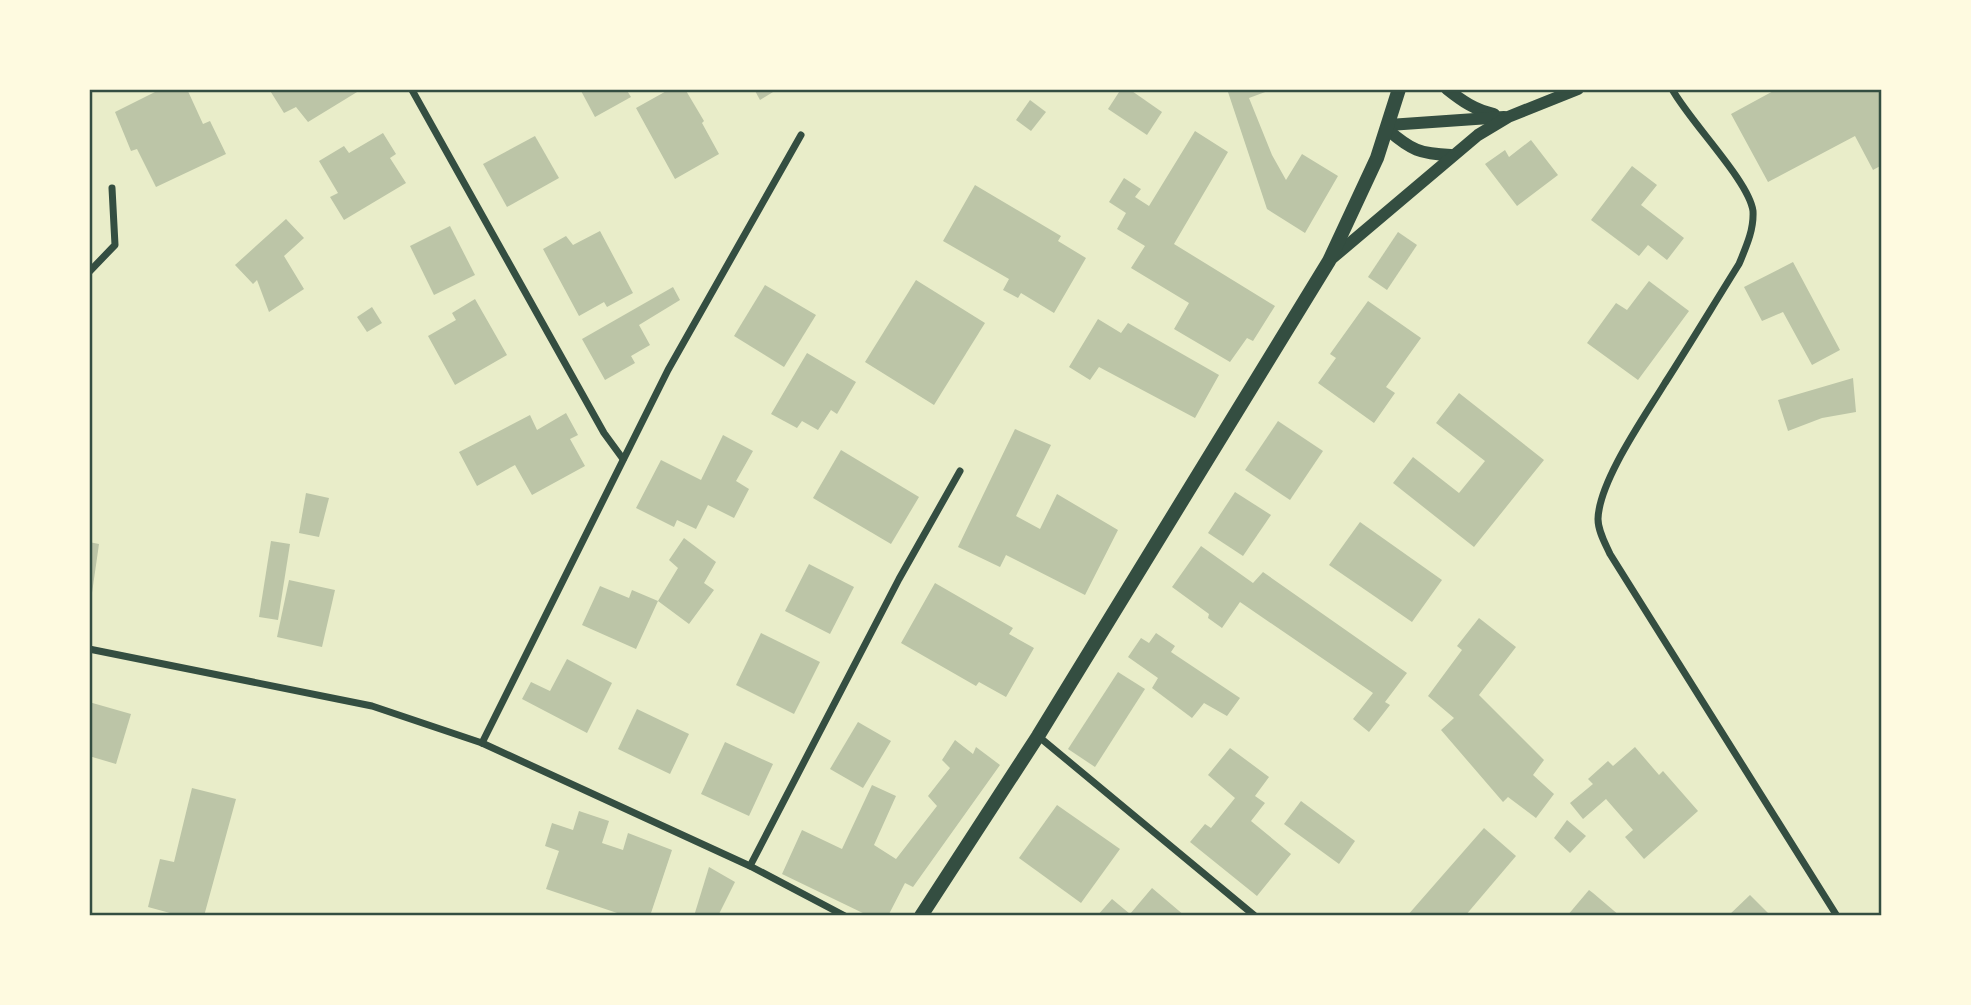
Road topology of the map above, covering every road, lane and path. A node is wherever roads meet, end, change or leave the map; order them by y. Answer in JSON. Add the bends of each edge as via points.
{"nodes":[{"id":1,"x":1399,"y":89,"type":"edge"},
{"id":2,"x":1447,"y":89,"type":"edge"},
{"id":3,"x":1578,"y":89,"type":"edge"},
{"id":4,"x":1672,"y":89,"type":"edge"},
{"id":5,"x":412,"y":90,"type":"edge"},
{"id":6,"x":1508,"y":117,"type":"junction"},
{"id":7,"x":1389,"y":128,"type":"junction"},
{"id":8,"x":802,"y":135,"type":"dead end"},
{"id":9,"x":1451,"y":155,"type":"junction"},
{"id":10,"x":112,"y":188,"type":"dead end"},
{"id":11,"x":1329,"y":261,"type":"junction"},
{"id":12,"x":89,"y":272,"type":"edge"},
{"id":13,"x":623,"y":459,"type":"junction"},
{"id":14,"x":960,"y":471,"type":"dead end"},
{"id":15,"x":89,"y":649,"type":"edge"},
{"id":16,"x":1038,"y":736,"type":"junction"},
{"id":17,"x":482,"y":743,"type":"junction"},
{"id":18,"x":750,"y":866,"type":"junction"},
{"id":19,"x":845,"y":916,"type":"edge"},
{"id":20,"x":921,"y":916,"type":"edge"},
{"id":21,"x":1255,"y":916,"type":"edge"},
{"id":22,"x":1837,"y":916,"type":"edge"}],
"edges":[{"from":1,"to":7,"type":"main road"},
{"from":2,"to":6,"type":"street","via":[[1481,111]]},
{"from":3,"to":6,"type":"street"},
{"from":4,"to":22,"type":"street","via":[[1744,187],[1753,209],[1753,225],[1739,264],[1611,477],[1598,520],[1601,536]]},
{"from":5,"to":13,"type":"street","via":[[604,433]]},
{"from":6,"to":7,"type":"street"},
{"from":6,"to":9,"type":"street"},
{"from":7,"to":9,"type":"street","via":[[1408,148],[1426,155]]},
{"from":7,"to":11,"type":"main road"},
{"from":8,"to":13,"type":"street","via":[[668,369]]},
{"from":9,"to":11,"type":"street"},
{"from":10,"to":12,"type":"street","via":[[115,245]]},
{"from":11,"to":16,"type":"main road"},
{"from":13,"to":17,"type":"street"},
{"from":14,"to":18,"type":"street"},
{"from":15,"to":17,"type":"street","via":[[372,706]]},
{"from":16,"to":20,"type":"main road"},
{"from":16,"to":21,"type":"street"},
{"from":17,"to":18,"type":"street"},
{"from":18,"to":19,"type":"street"}]}
